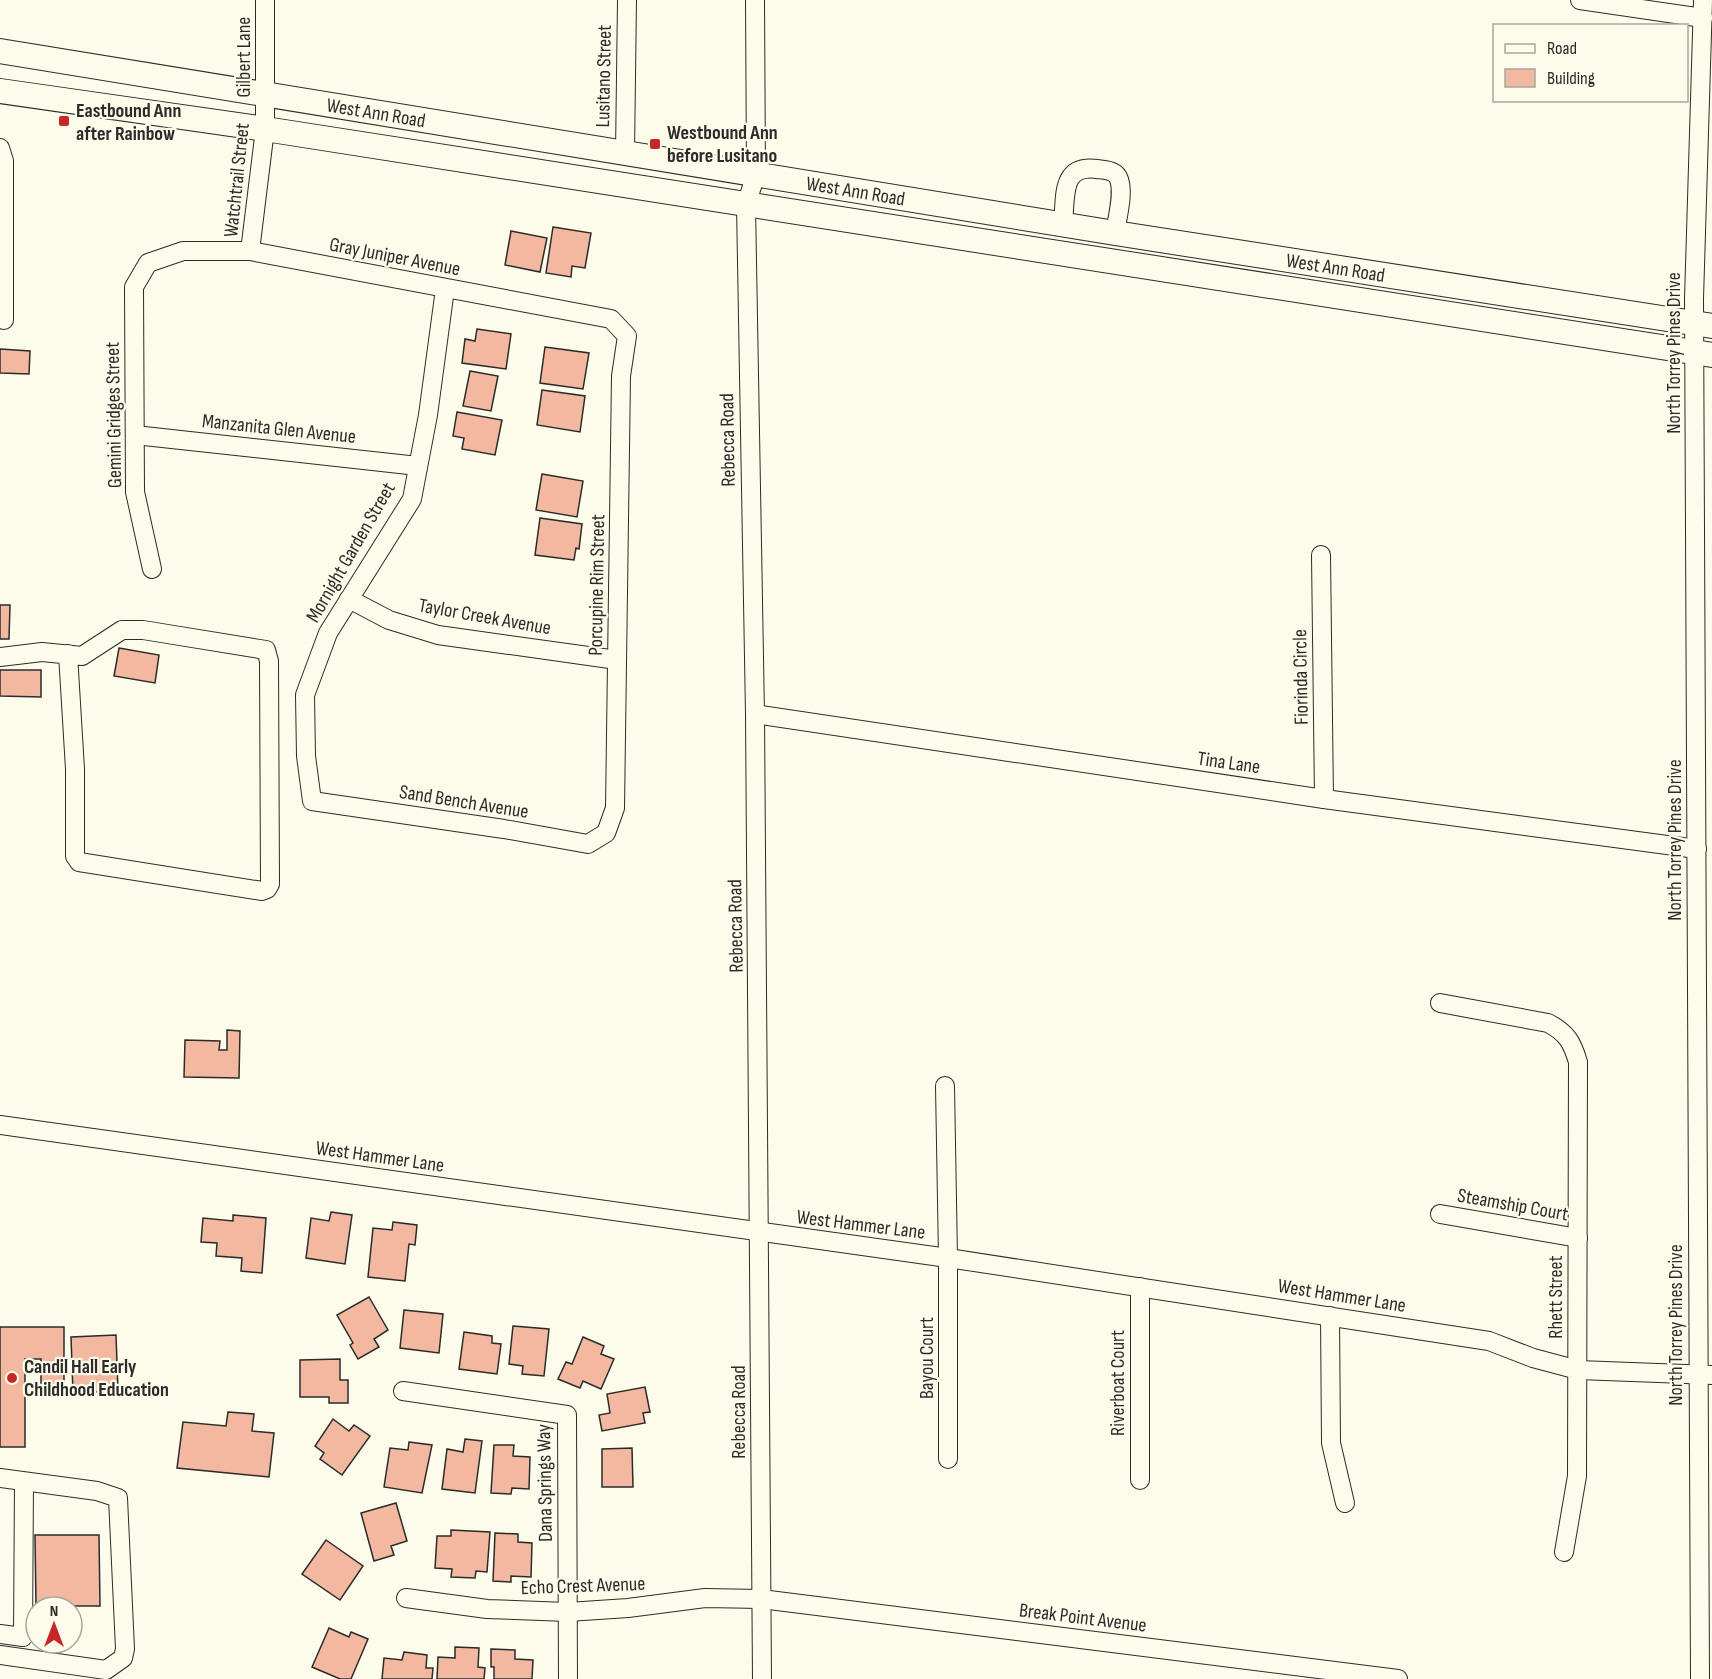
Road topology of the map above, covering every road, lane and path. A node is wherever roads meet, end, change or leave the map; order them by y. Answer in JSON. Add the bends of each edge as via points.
{"nodes":[{"id":1,"x":265,"y":0,"type":"edge"},
{"id":2,"x":627,"y":0,"type":"edge"},
{"id":3,"x":754,"y":0,"type":"edge"},
{"id":4,"x":1580,"y":0,"type":"edge"},
{"id":5,"x":1703,"y":9,"type":"edge"},
{"id":6,"x":0,"y":51,"type":"edge"},
{"id":7,"x":0,"y":91,"type":"edge"},
{"id":8,"x":265,"y":113,"type":"junction"},
{"id":9,"x":0,"y":148,"type":"edge"},
{"id":10,"x":625,"y":153,"type":"junction"},
{"id":11,"x":756,"y":174,"type":"junction"},
{"id":12,"x":2,"y":180,"type":"edge"},
{"id":13,"x":746,"y":205,"type":"junction"},
{"id":14,"x":2,"y":218,"type":"edge"},
{"id":15,"x":1063,"y":224,"type":"junction"},
{"id":16,"x":1115,"y":233,"type":"junction"},
{"id":17,"x":1205,"y":247,"type":"junction"},
{"id":18,"x":250,"y":251,"type":"junction"},
{"id":19,"x":2,"y":260,"type":"edge"},
{"id":20,"x":148,"y":263,"type":"joint"},
{"id":21,"x":1203,"y":276,"type":"junction"},
{"id":22,"x":445,"y":289,"type":"junction"},
{"id":23,"x":4,"y":320,"type":"dead end"},
{"id":24,"x":1703,"y":324,"type":"edge"},
{"id":25,"x":627,"y":336,"type":"joint"},
{"id":26,"x":1703,"y":353,"type":"edge"},
{"id":27,"x":135,"y":435,"type":"junction"},
{"id":28,"x":418,"y":466,"type":"junction"},
{"id":29,"x":1322,"y":555,"type":"dead end"},
{"id":30,"x":152,"y":569,"type":"dead end"},
{"id":31,"x":349,"y":599,"type":"junction"},
{"id":32,"x":68,"y":654,"type":"junction"},
{"id":33,"x":0,"y":657,"type":"edge"},
{"id":34,"x":617,"y":660,"type":"junction"},
{"id":35,"x":755,"y":714,"type":"junction"},
{"id":36,"x":1704,"y":768,"type":"edge"},
{"id":37,"x":1324,"y":799,"type":"junction"},
{"id":38,"x":312,"y":801,"type":"joint"},
{"id":39,"x":606,"y":833,"type":"joint"},
{"id":40,"x":1702,"y":842,"type":"edge"},
{"id":41,"x":1440,"y":1003,"type":"dead end"},
{"id":42,"x":1705,"y":1082,"type":"edge"},
{"id":43,"x":945,"y":1086,"type":"dead end"},
{"id":44,"x":0,"y":1125,"type":"edge"},
{"id":45,"x":1440,"y":1214,"type":"dead end"},
{"id":46,"x":760,"y":1233,"type":"junction"},
{"id":47,"x":1578,"y":1238,"type":"junction"},
{"id":48,"x":948,"y":1258,"type":"junction"},
{"id":49,"x":1140,"y":1287,"type":"junction"},
{"id":50,"x":1330,"y":1316,"type":"junction"},
{"id":51,"x":1578,"y":1370,"type":"junction"},
{"id":52,"x":1705,"y":1374,"type":"edge"},
{"id":53,"x":403,"y":1391,"type":"dead end"},
{"id":54,"x":948,"y":1459,"type":"dead end"},
{"id":55,"x":0,"y":1478,"type":"edge"},
{"id":56,"x":1140,"y":1480,"type":"dead end"},
{"id":57,"x":24,"y":1482,"type":"junction"},
{"id":58,"x":1345,"y":1503,"type":"dead end"},
{"id":59,"x":1564,"y":1552,"type":"dead end"},
{"id":60,"x":406,"y":1598,"type":"dead end"},
{"id":61,"x":761,"y":1599,"type":"junction"},
{"id":62,"x":568,"y":1612,"type":"junction"},
{"id":63,"x":0,"y":1634,"type":"edge"},
{"id":64,"x":0,"y":1655,"type":"edge"},
{"id":65,"x":568,"y":1679,"type":"edge"},
{"id":66,"x":762,"y":1679,"type":"edge"},
{"id":67,"x":1398,"y":1679,"type":"edge"},
{"id":68,"x":1700,"y":1679,"type":"edge"}],
"edges":[{"from":1,"to":8,"type":"street","name":"Gilbert Lane"},
{"from":2,"to":10,"type":"street","name":"Lusitano Street"},
{"from":3,"to":11,"type":"street","name":"Rebecca Road"},
{"from":4,"to":5,"type":"street"},
{"from":5,"to":24,"type":"street","name":"North Torrey Pines Drive"},
{"from":6,"to":8,"type":"main road","name":"West Ann Road"},
{"from":7,"to":8,"type":"main road","name":"West Ann Road"},
{"from":8,"to":10,"type":"main road","name":"West Ann Road"},
{"from":8,"to":13,"type":"main road","name":"West Ann Road"},
{"from":8,"to":18,"type":"street","name":"Watchtrail Street"},
{"from":9,"to":12,"type":"street","via":[[4,160]]},
{"from":10,"to":11,"type":"main road","name":"West Ann Road"},
{"from":11,"to":13,"type":"street","name":"Rebecca Road"},
{"from":11,"to":15,"type":"main road","name":"West Ann Road"},
{"from":12,"to":14,"type":"street"},
{"from":13,"to":21,"type":"main road","name":"West Ann Road"},
{"from":13,"to":35,"type":"street","name":"Rebecca Road"},
{"from":14,"to":19,"type":"street"},
{"from":15,"to":16,"type":"main road","name":"West Ann Road"},
{"from":15,"to":16,"type":"street","via":[[1068,180],[1073,172],[1083,167],[1113,171],[1120,190]]},
{"from":16,"to":17,"type":"main road","name":"West Ann Road"},
{"from":17,"to":21,"type":"main road"},
{"from":17,"to":24,"type":"main road","name":"West Ann Road"},
{"from":18,"to":20,"type":"street","name":"Gray Juniper Avenue","via":[[183,251]]},
{"from":18,"to":22,"type":"street","name":"Gray Juniper Avenue"},
{"from":19,"to":23,"type":"street"},
{"from":20,"to":27,"type":"street","name":"Gemini Gridges Street","via":[[134,287]]},
{"from":21,"to":26,"type":"main road","name":"West Ann Road"},
{"from":22,"to":25,"type":"street","name":"Gray Juniper Avenue","via":[[611,319]]},
{"from":22,"to":28,"type":"street","name":"Mornight Garden Street"},
{"from":24,"to":26,"type":"street","name":"North Torrey Pines Drive"},
{"from":25,"to":34,"type":"street","name":"Porcupine Rim Street","via":[[621,376]]},
{"from":26,"to":36,"type":"street","name":"North Torrey Pines Drive"},
{"from":27,"to":28,"type":"street","name":"Manzanita Glen Avenue"},
{"from":27,"to":30,"type":"street","name":"Gemini Gridges Street","via":[[135,492]]},
{"from":28,"to":31,"type":"street","name":"Mornight Garden Street","via":[[412,499]]},
{"from":29,"to":37,"type":"street","name":"Fiorinda Circle"},
{"from":31,"to":34,"type":"street","name":"Taylor Creek Avenue","via":[[389,620],[438,635]]},
{"from":31,"to":38,"type":"street","name":"Mornight Garden Street","via":[[328,633],[305,695],[306,756]]},
{"from":32,"to":32,"type":"street","via":[[82,656],[122,630],[266,650],[270,872],[267,889],[79,862],[75,856],[75,769]]},
{"from":32,"to":33,"type":"street","via":[[42,652]]},
{"from":34,"to":39,"type":"street","name":"Porcupine Rim Street","via":[[615,808]]},
{"from":35,"to":37,"type":"street","name":"Tina Lane"},
{"from":35,"to":46,"type":"street","name":"Rebecca Road"},
{"from":36,"to":40,"type":"street","name":"North Torrey Pines Drive"},
{"from":37,"to":40,"type":"street","name":"Tina Lane"},
{"from":38,"to":39,"type":"street","name":"Sand Bench Avenue","via":[[588,844]]},
{"from":40,"to":42,"type":"street","name":"North Torrey Pines Drive"},
{"from":41,"to":47,"type":"street","name":"Rhett Street","via":[[1548,1023],[1562,1030],[1572,1042],[1578,1062]]},
{"from":42,"to":52,"type":"street","name":"North Torrey Pines Drive"},
{"from":43,"to":48,"type":"street","name":"Bayou Court"},
{"from":44,"to":46,"type":"street","name":"West Hammer Lane"},
{"from":45,"to":47,"type":"street","name":"Steamship Court"},
{"from":46,"to":48,"type":"street","name":"West Hammer Lane"},
{"from":46,"to":61,"type":"street","name":"Rebecca Road"},
{"from":47,"to":51,"type":"street","name":"Rhett Street"},
{"from":48,"to":49,"type":"street","name":"West Hammer Lane"},
{"from":48,"to":54,"type":"street","name":"Bayou Court"},
{"from":49,"to":50,"type":"street","name":"West Hammer Lane"},
{"from":49,"to":56,"type":"street","name":"Riverboat Court"},
{"from":50,"to":51,"type":"street","name":"West Hammer Lane","via":[[1489,1341]]},
{"from":50,"to":58,"type":"street","via":[[1331,1443]]},
{"from":51,"to":52,"type":"street","name":"West Hammer Lane"},
{"from":51,"to":59,"type":"street","name":"Rhett Street","via":[[1577,1476]]},
{"from":52,"to":68,"type":"street","name":"North Torrey Pines Drive"},
{"from":53,"to":62,"type":"street","name":"Dana Springs Way","via":[[567,1415]]},
{"from":55,"to":57,"type":"street"},
{"from":57,"to":63,"type":"street","via":[[23,1637]]},
{"from":57,"to":64,"type":"street","via":[[97,1491],[118,1498],[125,1649],[123,1658],[106,1670]]},
{"from":60,"to":62,"type":"street","name":"Echo Crest Avenue","via":[[487,1610]]},
{"from":61,"to":62,"type":"street","name":"Echo Crest Avenue","via":[[705,1598]]},
{"from":61,"to":66,"type":"street","name":"Rebecca Road"},
{"from":61,"to":67,"type":"street","name":"Break Point Avenue"},
{"from":62,"to":65,"type":"street","name":"Dana Springs Way"}]}
